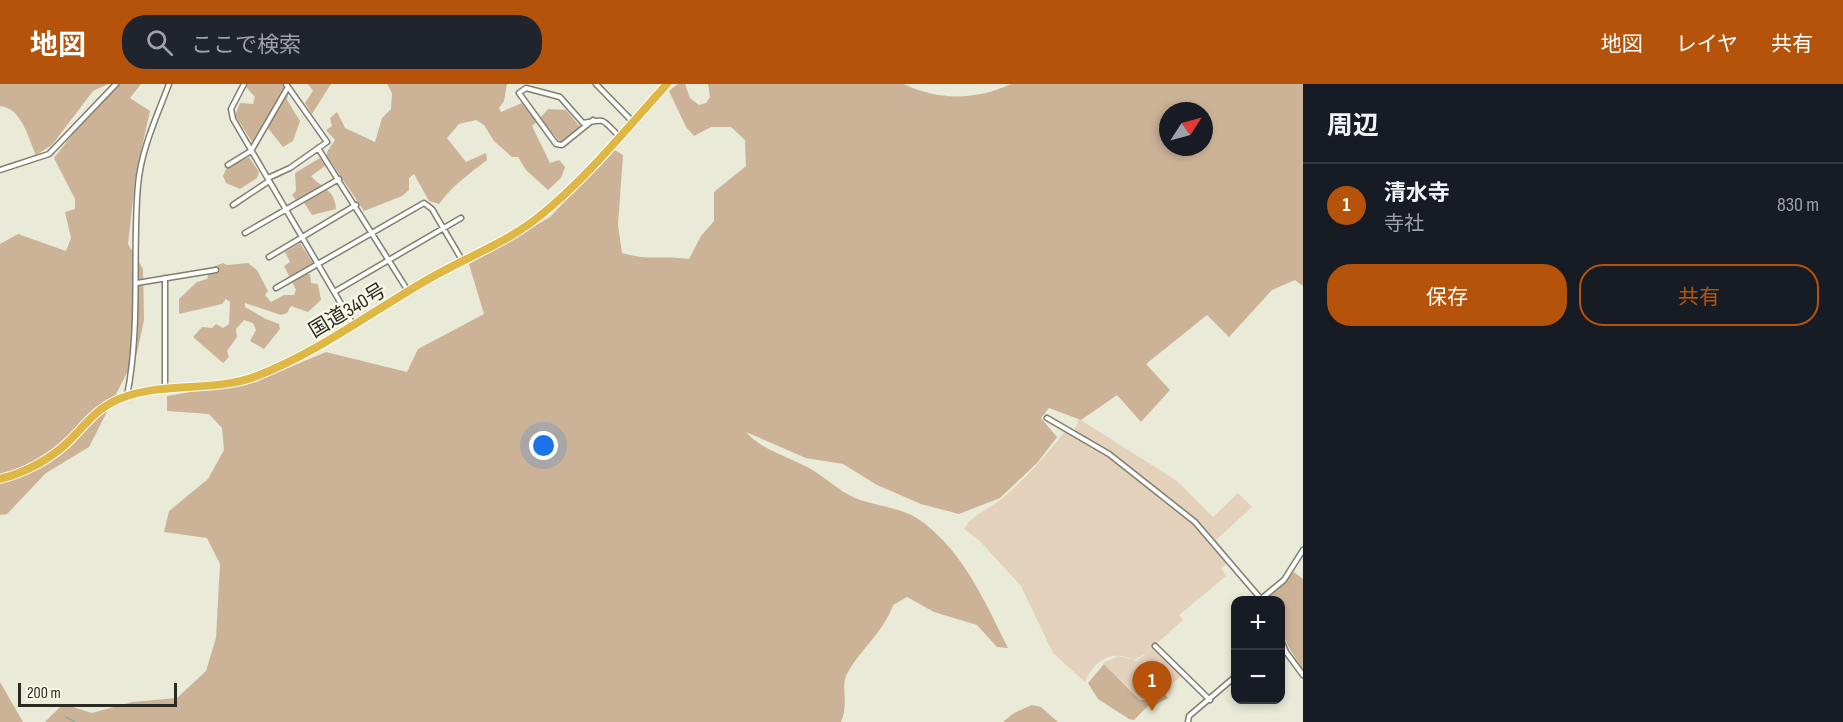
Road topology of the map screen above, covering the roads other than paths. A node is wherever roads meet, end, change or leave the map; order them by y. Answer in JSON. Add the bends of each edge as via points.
{"nodes":[{"id":1,"x":116,"y":84,"type":"edge"},
{"id":2,"x":169,"y":84,"type":"edge"},
{"id":3,"x":244,"y":84,"type":"edge"},
{"id":4,"x":596,"y":84,"type":"edge"},
{"id":5,"x":667,"y":84,"type":"edge"},
{"id":6,"x":287,"y":85,"type":"edge"},
{"id":7,"x":593,"y":120,"type":"junction"},
{"id":8,"x":632,"y":121,"type":"junction"},
{"id":9,"x":619,"y":136,"type":"junction"},
{"id":10,"x":318,"y":148,"type":"junction"},
{"id":11,"x":251,"y":151,"type":"junction"},
{"id":12,"x":228,"y":165,"type":"dead end"},
{"id":13,"x":0,"y":170,"type":"edge"},
{"id":14,"x":339,"y":179,"type":"junction"},
{"id":15,"x":269,"y":180,"type":"junction"},
{"id":16,"x":233,"y":205,"type":"dead end"},
{"id":17,"x":356,"y":205,"type":"junction"},
{"id":18,"x":286,"y":209,"type":"junction"},
{"id":19,"x":461,"y":218,"type":"dead end"},
{"id":20,"x":443,"y":230,"type":"junction"},
{"id":21,"x":244,"y":233,"type":"dead end"},
{"id":22,"x":373,"y":233,"type":"junction"},
{"id":23,"x":302,"y":237,"type":"junction"},
{"id":24,"x":269,"y":257,"type":"dead end"},
{"id":25,"x":389,"y":261,"type":"junction"},
{"id":26,"x":462,"y":261,"type":"junction"},
{"id":27,"x":318,"y":265,"type":"junction"},
{"id":28,"x":216,"y":270,"type":"dead end"},
{"id":29,"x":165,"y":278,"type":"junction"},
{"id":30,"x":137,"y":283,"type":"junction"},
{"id":31,"x":276,"y":288,"type":"dead end"},
{"id":32,"x":334,"y":292,"type":"junction"},
{"id":33,"x":408,"y":292,"type":"junction"},
{"id":34,"x":355,"y":327,"type":"junction"},
{"id":35,"x":165,"y":389,"type":"junction"},
{"id":36,"x":127,"y":396,"type":"junction"},
{"id":37,"x":1047,"y":418,"type":"dead end"},
{"id":38,"x":0,"y":479,"type":"edge"},
{"id":39,"x":1303,"y":550,"type":"edge"},
{"id":40,"x":1258,"y":596,"type":"edge"},
{"id":41,"x":1266,"y":596,"type":"edge"},
{"id":42,"x":1155,"y":646,"type":"dead end"},
{"id":43,"x":1285,"y":649,"type":"edge"},
{"id":44,"x":1303,"y":675,"type":"edge"},
{"id":45,"x":1231,"y":681,"type":"edge"},
{"id":46,"x":1210,"y":700,"type":"junction"},
{"id":47,"x":1188,"y":722,"type":"edge"}],
"edges":[{"from":1,"to":13,"type":"street","via":[[49,154]]},
{"from":2,"to":30,"type":"street","via":[[151,131],[138,183]]},
{"from":3,"to":11,"type":"street","via":[[230,113]]},
{"from":4,"to":8,"type":"street"},
{"from":5,"to":8,"type":"highway","name":"国道340号"},
{"from":6,"to":10,"type":"street","via":[[326,137],[327,142]]},
{"from":6,"to":11,"type":"street"},
{"from":7,"to":7,"type":"street","via":[[583,123],[554,94],[526,88],[519,93],[556,144],[569,142]]},
{"from":7,"to":9,"type":"street","via":[[602,120]]},
{"from":8,"to":9,"type":"highway","name":"国道340号"},
{"from":9,"to":26,"type":"highway","name":"国道340号","via":[[541,215]]},
{"from":10,"to":14,"type":"street"},
{"from":10,"to":15,"type":"street"},
{"from":11,"to":12,"type":"street"},
{"from":11,"to":15,"type":"street"},
{"from":14,"to":17,"type":"street"},
{"from":14,"to":18,"type":"street"},
{"from":15,"to":16,"type":"street"},
{"from":15,"to":18,"type":"street"},
{"from":17,"to":22,"type":"street"},
{"from":17,"to":23,"type":"street"},
{"from":18,"to":21,"type":"street"},
{"from":18,"to":23,"type":"street"},
{"from":19,"to":20,"type":"street"},
{"from":20,"to":22,"type":"street","via":[[432,209],[424,203]]},
{"from":20,"to":25,"type":"street"},
{"from":20,"to":26,"type":"street"},
{"from":22,"to":25,"type":"street"},
{"from":22,"to":27,"type":"street"},
{"from":23,"to":24,"type":"street"},
{"from":23,"to":27,"type":"street"},
{"from":25,"to":32,"type":"street"},
{"from":25,"to":33,"type":"street"},
{"from":26,"to":33,"type":"highway","name":"国道340号"},
{"from":27,"to":31,"type":"street"},
{"from":27,"to":32,"type":"street"},
{"from":28,"to":29,"type":"street"},
{"from":29,"to":30,"type":"street"},
{"from":29,"to":35,"type":"street"},
{"from":30,"to":36,"type":"street","via":[[136,345]]},
{"from":32,"to":34,"type":"street"},
{"from":33,"to":34,"type":"highway","name":"国道340号"},
{"from":34,"to":35,"type":"highway","name":"国道340号","via":[[254,377]]},
{"from":35,"to":36,"type":"highway","name":"国道340号"},
{"from":36,"to":38,"type":"highway","name":"国道340号","via":[[98,410],[45,460]]},
{"from":37,"to":40,"type":"street","via":[[1109,454],[1195,522]]},
{"from":39,"to":41,"type":"street","via":[[1284,580]]},
{"from":42,"to":46,"type":"street"},
{"from":43,"to":44,"type":"street"},
{"from":45,"to":46,"type":"street"},
{"from":46,"to":47,"type":"street","via":[[1189,716]]}]}
